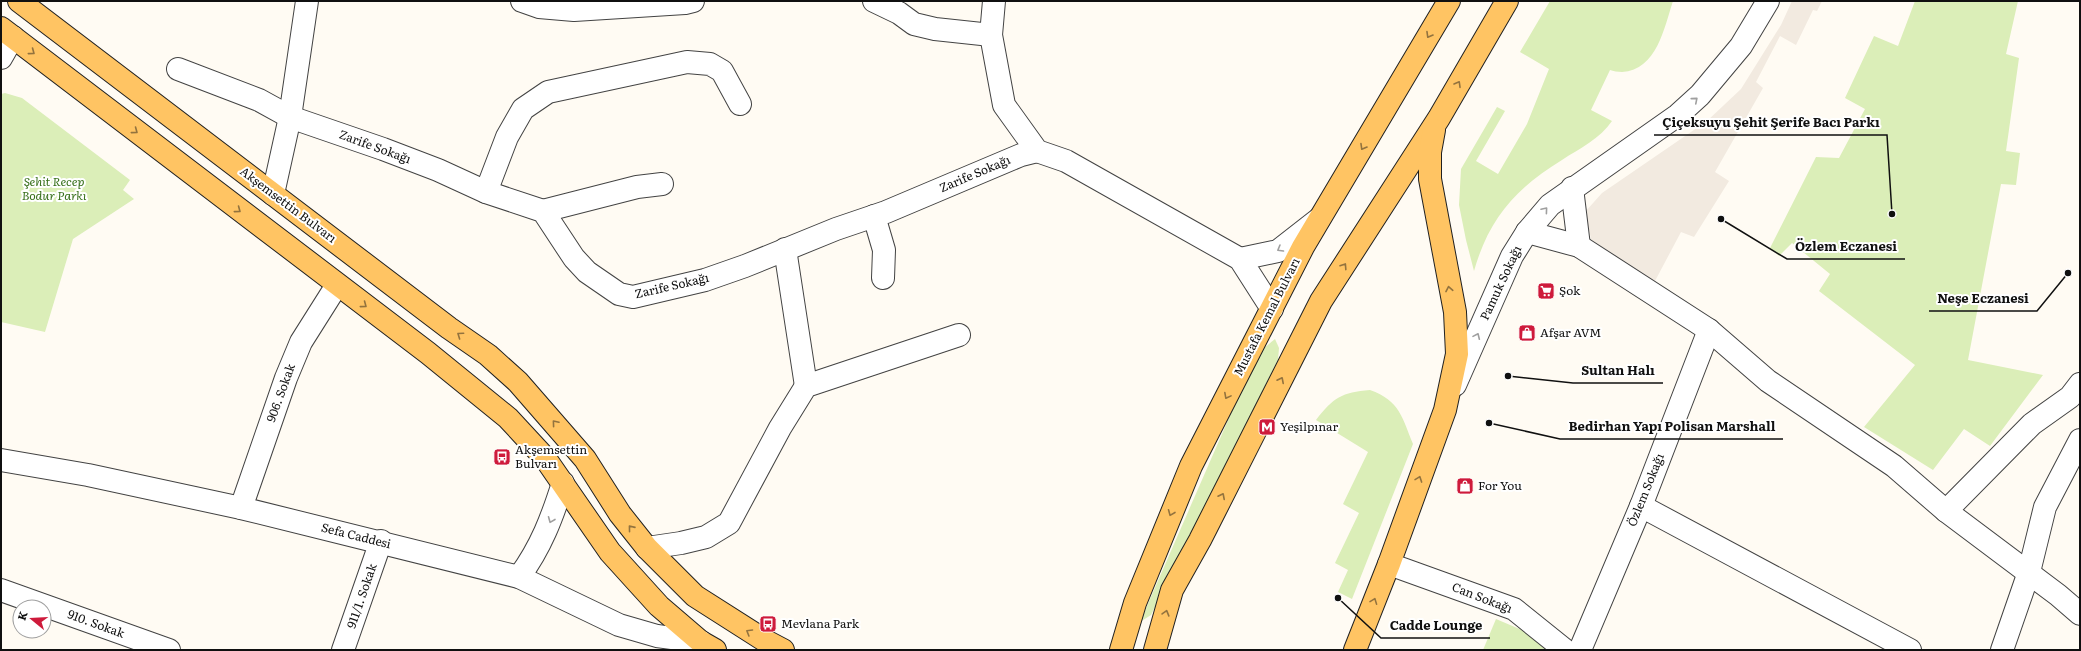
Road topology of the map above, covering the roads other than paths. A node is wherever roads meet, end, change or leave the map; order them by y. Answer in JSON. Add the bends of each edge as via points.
{"nodes":[{"id":1,"x":19,"y":1,"type":"edge"},
{"id":2,"x":307,"y":1,"type":"edge"},
{"id":3,"x":522,"y":1,"type":"edge"},
{"id":4,"x":693,"y":1,"type":"edge"},
{"id":5,"x":874,"y":1,"type":"edge"},
{"id":6,"x":994,"y":1,"type":"edge"},
{"id":7,"x":1449,"y":1,"type":"edge"},
{"id":8,"x":1507,"y":1,"type":"edge"},
{"id":9,"x":1768,"y":1,"type":"edge"},
{"id":10,"x":7,"y":32,"type":"edge"},
{"id":11,"x":991,"y":34,"type":"junction"},
{"id":12,"x":1,"y":58,"type":"edge"},
{"id":13,"x":178,"y":69,"type":"dead end"},
{"id":14,"x":740,"y":104,"type":"dead end"},
{"id":15,"x":290,"y":117,"type":"junction"},
{"id":16,"x":1439,"y":118,"type":"junction"},
{"id":17,"x":1037,"y":151,"type":"junction"},
{"id":18,"x":662,"y":184,"type":"dead end"},
{"id":19,"x":1572,"y":188,"type":"junction"},
{"id":20,"x":486,"y":192,"type":"junction"},
{"id":21,"x":273,"y":194,"type":"junction"},
{"id":22,"x":543,"y":211,"type":"junction"},
{"id":23,"x":874,"y":216,"type":"junction"},
{"id":24,"x":1322,"y":217,"type":"junction"},
{"id":25,"x":1527,"y":232,"type":"junction"},
{"id":26,"x":1580,"y":246,"type":"junction"},
{"id":27,"x":785,"y":249,"type":"junction"},
{"id":28,"x":1240,"y":259,"type":"junction"},
{"id":29,"x":883,"y":278,"type":"dead end"},
{"id":30,"x":337,"y":285,"type":"junction"},
{"id":31,"x":1272,"y":310,"type":"junction"},
{"id":32,"x":1709,"y":330,"type":"junction"},
{"id":33,"x":959,"y":335,"type":"dead end"},
{"id":34,"x":806,"y":386,"type":"junction"},
{"id":35,"x":2076,"y":397,"type":"edge"},
{"id":36,"x":1445,"y":410,"type":"junction"},
{"id":37,"x":2080,"y":440,"type":"edge"},
{"id":38,"x":1,"y":460,"type":"edge"},
{"id":39,"x":563,"y":483,"type":"junction"},
{"id":40,"x":1641,"y":506,"type":"junction"},
{"id":41,"x":241,"y":508,"type":"junction"},
{"id":42,"x":1946,"y":511,"type":"junction"},
{"id":43,"x":381,"y":541,"type":"junction"},
{"id":44,"x":647,"y":548,"type":"junction"},
{"id":45,"x":1389,"y":564,"type":"junction"},
{"id":46,"x":2029,"y":572,"type":"junction"},
{"id":47,"x":519,"y":577,"type":"junction"},
{"id":48,"x":1,"y":590,"type":"edge"},
{"id":49,"x":2080,"y":614,"type":"edge"},
{"id":50,"x":708,"y":646,"type":"edge"},
{"id":51,"x":169,"y":650,"type":"edge"},
{"id":52,"x":343,"y":650,"type":"edge"},
{"id":53,"x":783,"y":650,"type":"edge"},
{"id":54,"x":1121,"y":650,"type":"edge"},
{"id":55,"x":1155,"y":650,"type":"edge"},
{"id":56,"x":1355,"y":650,"type":"edge"},
{"id":57,"x":1565,"y":650,"type":"edge"},
{"id":58,"x":1580,"y":650,"type":"edge"},
{"id":59,"x":1910,"y":650,"type":"edge"},
{"id":60,"x":2002,"y":650,"type":"edge"}],
"edges":[{"from":1,"to":21,"type":"main road","name":"Akşemsettin Bulvarı"},
{"from":2,"to":15,"type":"street"},
{"from":3,"to":4,"type":"street","via":[[539,7],[574,10],[685,4]]},
{"from":5,"to":11,"type":"street","via":[[899,13],[914,24],[935,29]]},
{"from":6,"to":11,"type":"street"},
{"from":7,"to":24,"type":"main road","name":"Mustafa Kemal Bulvarı","one_way":true},
{"from":16,"to":8,"type":"main road","one_way":true},
{"from":19,"to":9,"type":"street","name":"Pamuk Sokağı","one_way":true,"via":[[1678,115],[1700,96],[1741,46]]},
{"from":10,"to":12,"type":"street"},
{"from":10,"to":30,"type":"main road","one_way":true},
{"from":11,"to":17,"type":"street","via":[[1004,105]]},
{"from":13,"to":15,"type":"street","name":"Zarife Sokağı","via":[[259,100]]},
{"from":14,"to":20,"type":"street","via":[[722,71],[710,64],[687,62],[548,92],[523,109],[507,137]]},
{"from":15,"to":20,"type":"street","name":"Zarife Sokağı","via":[[390,152]]},
{"from":15,"to":21,"type":"street"},
{"from":36,"to":16,"type":"main road","one_way":true,"via":[[1457,354],[1455,312],[1430,179],[1432,134]]},
{"from":55,"to":16,"type":"main road","one_way":true,"via":[[1172,590],[1321,301]]},
{"from":17,"to":23,"type":"street","name":"Zarife Sokağı","via":[[1021,155]]},
{"from":17,"to":28,"type":"street","via":[[1066,161]]},
{"from":18,"to":22,"type":"street","via":[[637,187]]},
{"from":25,"to":19,"type":"street","name":"Pamuk Sokağı","one_way":true,"via":[[1550,205]]},
{"from":19,"to":26,"type":"street"},
{"from":20,"to":22,"type":"street","name":"Zarife Sokağı"},
{"from":44,"to":21,"type":"main road","name":"Akşemsettin Bulvarı","one_way":true,"via":[[620,514],[585,459],[518,382],[488,355]]},
{"from":22,"to":27,"type":"street","name":"Zarife Sokağı","via":[[574,258],[587,272],[619,294],[633,297],[705,280]]},
{"from":23,"to":27,"type":"street","name":"Zarife Sokağı"},
{"from":23,"to":29,"type":"street","via":[[884,250]]},
{"from":24,"to":28,"type":"street","one_way":true,"via":[[1278,251]]},
{"from":24,"to":31,"type":"main road","name":"Mustafa Kemal Bulvarı","via":[[1303,247]]},
{"from":25,"to":26,"type":"street"},
{"from":36,"to":25,"type":"street","name":"Pamuk Sokağı","one_way":true,"via":[[1512,256]]},
{"from":26,"to":32,"type":"street"},
{"from":27,"to":34,"type":"street"},
{"from":28,"to":31,"type":"street"},
{"from":30,"to":39,"type":"main road","one_way":true,"via":[[428,353],[508,418],[545,458]]},
{"from":30,"to":41,"type":"street","name":"906. Sokak","via":[[301,342]]},
{"from":31,"to":54,"type":"main road","name":"Mustafa Kemal Bulvarı","one_way":true,"via":[[1191,466],[1135,603]]},
{"from":32,"to":40,"type":"street","name":"Özlem Sokağı"},
{"from":32,"to":42,"type":"street","via":[[1768,382],[1894,466]]},
{"from":33,"to":34,"type":"street"},
{"from":34,"to":44,"type":"street","via":[[780,428],[729,523],[706,536]]},
{"from":35,"to":42,"type":"street","via":[[2032,424]]},
{"from":45,"to":36,"type":"main road","name":"Pamuk Sokağı","one_way":true},
{"from":37,"to":46,"type":"street","via":[[2045,507]]},
{"from":38,"to":41,"type":"street","name":"Sefa Caddesi","via":[[88,475]]},
{"from":39,"to":47,"type":"street","one_way":true,"via":[[553,517],[535,556]]},
{"from":39,"to":50,"type":"main road","via":[[610,552],[659,606]]},
{"from":40,"to":58,"type":"street","name":"Özlem Sokağı"},
{"from":40,"to":59,"type":"street"},
{"from":41,"to":43,"type":"street","name":"Sefa Caddesi"},
{"from":42,"to":46,"type":"street"},
{"from":43,"to":47,"type":"street","name":"Sefa Caddesi"},
{"from":43,"to":52,"type":"street","name":"911/1. Sokak"},
{"from":53,"to":44,"type":"main road","name":"Akşemsettin Bulvarı","one_way":true,"via":[[723,616],[695,596]]},
{"from":56,"to":45,"type":"main road","name":"Pamuk Sokağı","one_way":true},
{"from":45,"to":57,"type":"street","name":"Can Sokağı","via":[[1514,609]]},
{"from":46,"to":49,"type":"street"},
{"from":46,"to":60,"type":"street"},
{"from":47,"to":50,"type":"street","name":"Sefa Caddesi","via":[[619,625]]},
{"from":48,"to":51,"type":"street","name":"910. Sokak"}]}
